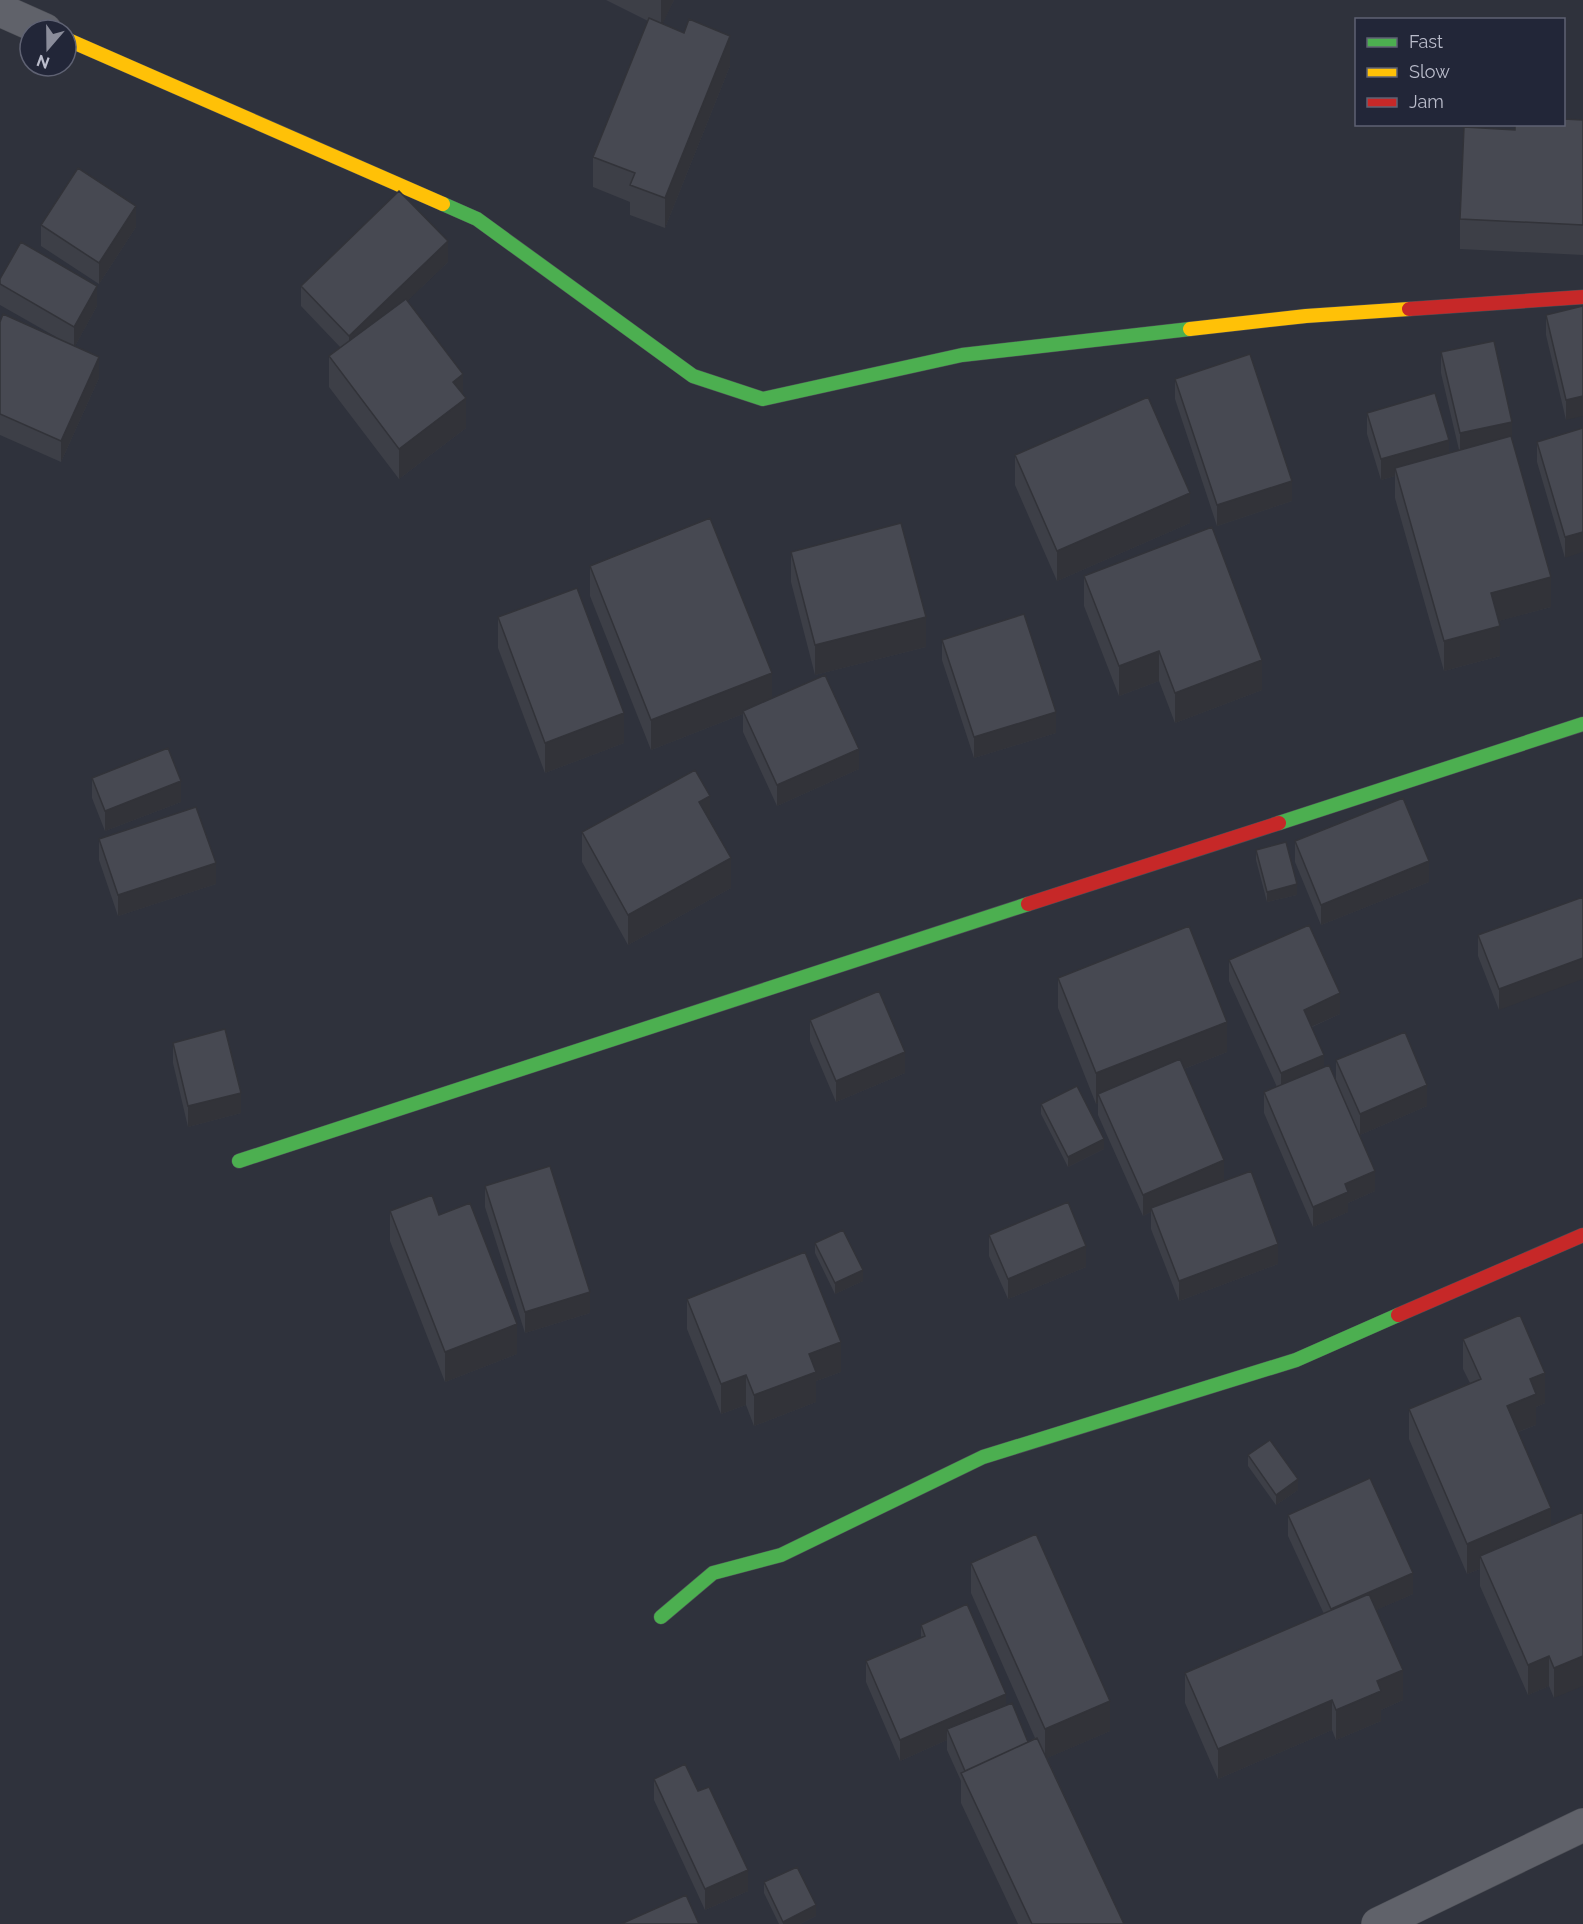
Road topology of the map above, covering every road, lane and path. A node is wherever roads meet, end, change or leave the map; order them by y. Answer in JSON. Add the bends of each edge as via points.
{"nodes":[{"id":1,"x":0,"y":10,"type":"edge"},
{"id":2,"x":18,"y":18,"type":"edge"},
{"id":3,"x":78,"y":44,"type":"edge"},
{"id":4,"x":1583,"y":297,"type":"edge"},
{"id":5,"x":1583,"y":724,"type":"edge"},
{"id":6,"x":239,"y":1161,"type":"dead end"},
{"id":7,"x":1583,"y":1236,"type":"edge"},
{"id":8,"x":660,"y":1617,"type":"dead end"},
{"id":9,"x":1583,"y":1825,"type":"edge"},
{"id":10,"x":1377,"y":1924,"type":"edge"}],
"edges":[{"from":1,"to":2,"type":"street"},
{"from":3,"to":4,"type":"street","via":[[477,219],[693,376],[763,399],[962,354],[1306,316]]},
{"from":5,"to":6,"type":"street"},
{"from":7,"to":8,"type":"street","via":[[1296,1360],[983,1457],[781,1555],[713,1573]]},
{"from":9,"to":10,"type":"street"}]}
